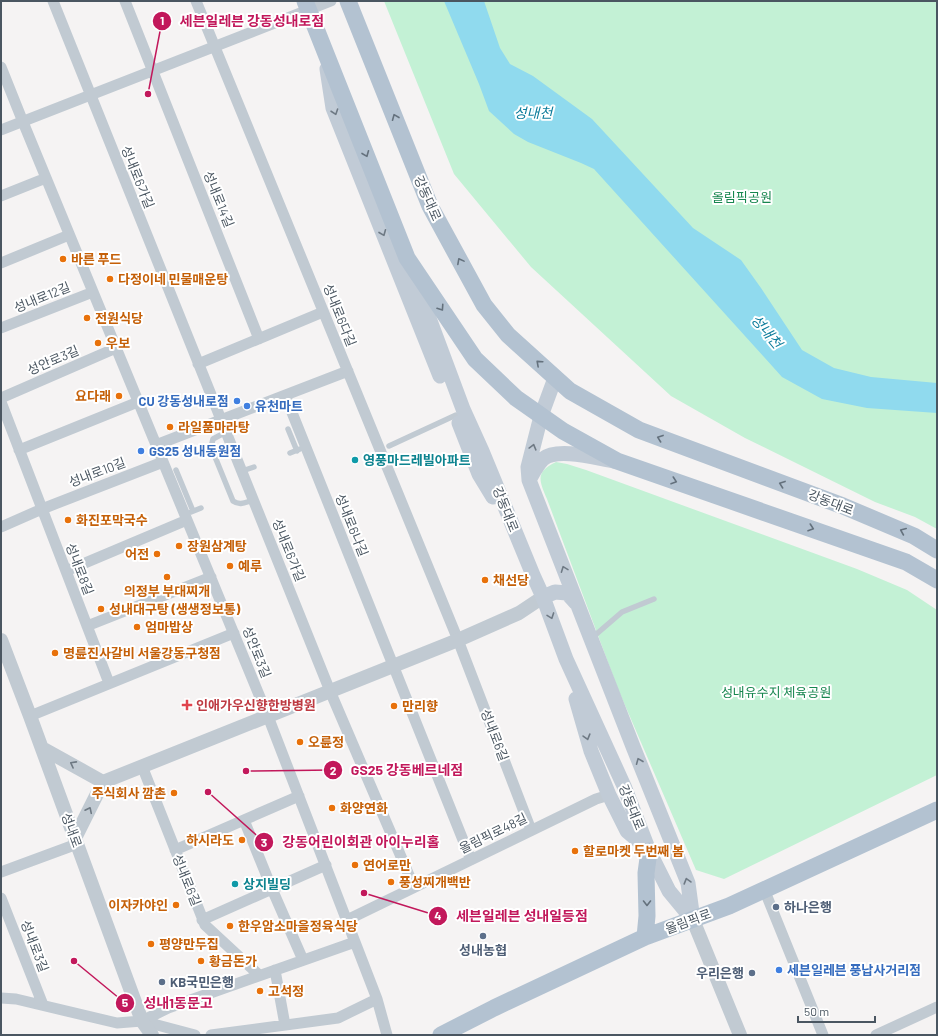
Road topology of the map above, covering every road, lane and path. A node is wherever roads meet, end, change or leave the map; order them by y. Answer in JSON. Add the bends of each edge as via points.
{"nodes":[{"id":1,"x":53,"y":1,"type":"edge"},
{"id":2,"x":125,"y":1,"type":"edge"},
{"id":3,"x":196,"y":1,"type":"edge"},
{"id":4,"x":331,"y":1,"type":"edge"},
{"id":5,"x":348,"y":1,"type":"edge"},
{"id":6,"x":307,"y":6,"type":"edge"},
{"id":7,"x":324,"y":46,"type":"junction"},
{"id":8,"x":214,"y":47,"type":"junction"},
{"id":9,"x":1,"y":67,"type":"edge"},
{"id":10,"x":153,"y":71,"type":"junction"},
{"id":11,"x":90,"y":95,"type":"junction"},
{"id":12,"x":22,"y":122,"type":"junction"},
{"id":13,"x":1,"y":130,"type":"edge"},
{"id":14,"x":46,"y":178,"type":"junction"},
{"id":15,"x":1,"y":196,"type":"edge"},
{"id":16,"x":69,"y":235,"type":"junction"},
{"id":17,"x":407,"y":258,"type":"junction"},
{"id":18,"x":1,"y":263,"type":"edge"},
{"id":19,"x":93,"y":292,"type":"junction"},
{"id":20,"x":323,"y":312,"type":"junction"},
{"id":21,"x":1,"y":328,"type":"edge"},
{"id":22,"x":259,"y":338,"type":"junction"},
{"id":23,"x":116,"y":348,"type":"junction"},
{"id":24,"x":198,"y":364,"type":"junction"},
{"id":25,"x":348,"y":371,"type":"junction"},
{"id":26,"x":555,"y":378,"type":"junction"},
{"id":27,"x":285,"y":395,"type":"junction"},
{"id":28,"x":1,"y":398,"type":"edge"},
{"id":29,"x":1,"y":402,"type":"edge"},
{"id":30,"x":138,"y":402,"type":"junction"},
{"id":31,"x":456,"y":415,"type":"junction"},
{"id":32,"x":541,"y":416,"type":"junction"},
{"id":33,"x":221,"y":420,"type":"junction"},
{"id":34,"x":288,"y":428,"type":"dead end"},
{"id":35,"x":226,"y":432,"type":"junction"},
{"id":36,"x":156,"y":446,"type":"junction"},
{"id":37,"x":389,"y":446,"type":"dead end"},
{"id":38,"x":301,"y":449,"type":"junction"},
{"id":39,"x":19,"y":450,"type":"junction"},
{"id":40,"x":290,"y":453,"type":"dead end"},
{"id":41,"x":163,"y":462,"type":"junction"},
{"id":42,"x":617,"y":462,"type":"junction"},
{"id":43,"x":254,"y":466,"type":"dead end"},
{"id":44,"x":176,"y":470,"type":"dead end"},
{"id":45,"x":242,"y":471,"type":"junction"},
{"id":46,"x":529,"y":480,"type":"junction"},
{"id":47,"x":254,"y":500,"type":"junction"},
{"id":48,"x":201,"y":508,"type":"dead end"},
{"id":49,"x":42,"y":509,"type":"junction"},
{"id":50,"x":189,"y":515,"type":"junction"},
{"id":51,"x":1,"y":527,"type":"edge"},
{"id":52,"x":520,"y":546,"type":"junction"},
{"id":53,"x":937,"y":550,"type":"edge"},
{"id":54,"x":66,"y":571,"type":"junction"},
{"id":55,"x":211,"y":577,"type":"junction"},
{"id":56,"x":937,"y":580,"type":"edge"},
{"id":57,"x":543,"y":597,"type":"junction"},
{"id":58,"x":654,"y":599,"type":"dead end"},
{"id":59,"x":578,"y":606,"type":"junction"},
{"id":60,"x":87,"y":626,"type":"junction"},
{"id":61,"x":234,"y":633,"type":"junction"},
{"id":62,"x":591,"y":638,"type":"junction"},
{"id":63,"x":1,"y":640,"type":"edge"},
{"id":64,"x":458,"y":640,"type":"junction"},
{"id":65,"x":566,"y":659,"type":"junction"},
{"id":66,"x":393,"y":666,"type":"junction"},
{"id":67,"x":109,"y":683,"type":"junction"},
{"id":68,"x":330,"y":691,"type":"junction"},
{"id":69,"x":268,"y":715,"type":"junction"},
{"id":70,"x":30,"y":716,"type":"junction"},
{"id":71,"x":42,"y":748,"type":"junction"},
{"id":72,"x":142,"y":766,"type":"junction"},
{"id":73,"x":103,"y":782,"type":"junction"},
{"id":74,"x":609,"y":795,"type":"junction"},
{"id":75,"x":299,"y":796,"type":"junction"},
{"id":76,"x":937,"y":810,"type":"edge"},
{"id":77,"x":244,"y":820,"type":"junction"},
{"id":78,"x":531,"y":830,"type":"junction"},
{"id":79,"x":76,"y":841,"type":"junction"},
{"id":80,"x":175,"y":850,"type":"junction"},
{"id":81,"x":649,"y":851,"type":"junction"},
{"id":82,"x":470,"y":860,"type":"junction"},
{"id":83,"x":326,"y":865,"type":"junction"},
{"id":84,"x":1,"y":872,"type":"edge"},
{"id":85,"x":414,"y":887,"type":"junction"},
{"id":86,"x":272,"y":889,"type":"junction"},
{"id":87,"x":764,"y":889,"type":"junction"},
{"id":88,"x":1,"y":898,"type":"edge"},
{"id":89,"x":202,"y":920,"type":"junction"},
{"id":90,"x":347,"y":920,"type":"junction"},
{"id":91,"x":693,"y":920,"type":"junction"},
{"id":92,"x":645,"y":937,"type":"junction"},
{"id":93,"x":355,"y":942,"type":"junction"},
{"id":94,"x":304,"y":960,"type":"junction"},
{"id":95,"x":275,"y":970,"type":"junction"},
{"id":96,"x":259,"y":975,"type":"junction"},
{"id":97,"x":1,"y":998,"type":"edge"},
{"id":98,"x":377,"y":999,"type":"junction"},
{"id":99,"x":43,"y":1005,"type":"junction"},
{"id":100,"x":937,"y":1007,"type":"edge"},
{"id":101,"x":142,"y":1021,"type":"junction"},
{"id":102,"x":285,"y":1025,"type":"junction"},
{"id":103,"x":152,"y":1035,"type":"edge"},
{"id":104,"x":195,"y":1035,"type":"edge"},
{"id":105,"x":212,"y":1035,"type":"edge"},
{"id":106,"x":387,"y":1035,"type":"edge"},
{"id":107,"x":441,"y":1035,"type":"edge"},
{"id":108,"x":740,"y":1035,"type":"edge"},
{"id":109,"x":823,"y":1035,"type":"edge"},
{"id":110,"x":876,"y":1035,"type":"edge"}],
"edges":[{"from":1,"to":11,"type":"street","name":"성내로6가길"},
{"from":2,"to":10,"type":"street","name":"성내로14길"},
{"from":3,"to":8,"type":"street","name":"성내로6다길"},
{"from":4,"to":6,"type":"street"},
{"from":26,"to":5,"type":"main road","name":"강동대로","one_way":true,"via":[[508,335],[484,305],[430,206]]},
{"from":6,"to":7,"type":"main road","name":"강동대로"},
{"from":6,"to":8,"type":"street"},
{"from":7,"to":17,"type":"main road","name":"강동대로","one_way":true},
{"from":7,"to":31,"type":"main road","one_way":true,"via":[[334,108]]},
{"from":8,"to":10,"type":"street"},
{"from":8,"to":20,"type":"street","name":"성내로6다길"},
{"from":9,"to":12,"type":"street","name":"성안로3길"},
{"from":10,"to":11,"type":"street"},
{"from":10,"to":22,"type":"street","name":"성내로14길"},
{"from":11,"to":12,"type":"street"},
{"from":11,"to":24,"type":"street","name":"성내로6가길"},
{"from":12,"to":13,"type":"street"},
{"from":12,"to":14,"type":"street","name":"성안로3길"},
{"from":14,"to":15,"type":"street"},
{"from":14,"to":16,"type":"street","name":"성안로3길"},
{"from":16,"to":18,"type":"street"},
{"from":16,"to":19,"type":"street","name":"성안로3길"},
{"from":17,"to":32,"type":"main road","name":"강동대로","one_way":true,"via":[[475,359],[516,398]]},
{"from":17,"to":52,"type":"main road","name":"강동대로","via":[[463,409]]},
{"from":19,"to":21,"type":"street","name":"성내로12길"},
{"from":19,"to":23,"type":"street","name":"성안로3길"},
{"from":20,"to":22,"type":"street"},
{"from":20,"to":25,"type":"street","name":"성내로6다길"},
{"from":22,"to":24,"type":"street"},
{"from":23,"to":28,"type":"street","name":"성안로3길"},
{"from":23,"to":30,"type":"street","name":"성안로3길"},
{"from":24,"to":33,"type":"street","name":"성내로6가길"},
{"from":25,"to":27,"type":"street"},
{"from":25,"to":64,"type":"street","name":"성내로6다길"},
{"from":26,"to":32,"type":"main road"},
{"from":53,"to":26,"type":"main road","name":"강동대로","one_way":true,"via":[[914,536],[843,506],[638,430],[570,391]]},
{"from":27,"to":33,"type":"street"},
{"from":27,"to":38,"type":"street","name":"성내로6나길"},
{"from":29,"to":39,"type":"street"},
{"from":30,"to":36,"type":"street","name":"성안로3길"},
{"from":30,"to":39,"type":"street"},
{"from":31,"to":37,"type":"lane"},
{"from":31,"to":52,"type":"main road","via":[[479,474]]},
{"from":32,"to":42,"type":"main road","name":"강동대로","via":[[562,432]]},
{"from":46,"to":32,"type":"main road","name":"강동대로","one_way":true,"via":[[528,467]]},
{"from":33,"to":35,"type":"street","name":"성내로6가길"},
{"from":33,"to":36,"type":"street"},
{"from":34,"to":38,"type":"lane"},
{"from":35,"to":45,"type":"street","name":"성내로6가길"},
{"from":35,"to":47,"type":"lane","via":[[213,439],[211,447],[233,501],[241,504]]},
{"from":36,"to":41,"type":"street","name":"성안로3길"},
{"from":38,"to":40,"type":"lane"},
{"from":38,"to":66,"type":"street","name":"성내로6나길"},
{"from":39,"to":49,"type":"street"},
{"from":41,"to":49,"type":"street","name":"성내로10길"},
{"from":41,"to":50,"type":"street","name":"성안로3길"},
{"from":42,"to":46,"type":"main road","via":[[572,454],[553,454],[544,459]]},
{"from":42,"to":56,"type":"main road","name":"강동대로","one_way":true,"via":[[906,562]]},
{"from":43,"to":45,"type":"lane"},
{"from":44,"to":50,"type":"lane"},
{"from":45,"to":47,"type":"street","name":"성내로6가길"},
{"from":59,"to":46,"type":"main road","name":"강동대로","one_way":true},
{"from":47,"to":68,"type":"street","name":"성내로6가길"},
{"from":48,"to":50,"type":"lane"},
{"from":49,"to":51,"type":"street","name":"성내로10길"},
{"from":49,"to":54,"type":"street","name":"성내로8길"},
{"from":50,"to":54,"type":"street"},
{"from":50,"to":55,"type":"street","name":"성안로3길"},
{"from":52,"to":57,"type":"main road","name":"강동대로"},
{"from":54,"to":60,"type":"street","name":"성내로8길"},
{"from":55,"to":60,"type":"street"},
{"from":55,"to":61,"type":"street","name":"성안로3길"},
{"from":57,"to":59,"type":"main road","via":[[555,592],[567,593]]},
{"from":57,"to":64,"type":"street","via":[[519,613]]},
{"from":57,"to":65,"type":"main road","name":"강동대로","one_way":true},
{"from":58,"to":62,"type":"lane","via":[[622,612]]},
{"from":59,"to":62,"type":"main road","name":"강동대로"},
{"from":60,"to":67,"type":"street","name":"성내로8길"},
{"from":61,"to":67,"type":"street"},
{"from":61,"to":69,"type":"street","name":"성안로3길"},
{"from":91,"to":62,"type":"main road","name":"강동대로","one_way":true,"via":[[688,883]]},
{"from":63,"to":70,"type":"street","name":"성내로"},
{"from":64,"to":66,"type":"street"},
{"from":64,"to":78,"type":"street","name":"성내로6길"},
{"from":65,"to":74,"type":"main road","one_way":true,"via":[[591,751]]},
{"from":65,"to":81,"type":"main road","name":"강동대로","via":[[624,786]]},
{"from":66,"to":68,"type":"street"},
{"from":66,"to":82,"type":"street"},
{"from":67,"to":70,"type":"street"},
{"from":68,"to":69,"type":"street"},
{"from":68,"to":85,"type":"street"},
{"from":69,"to":72,"type":"street"},
{"from":69,"to":75,"type":"street"},
{"from":70,"to":71,"type":"street","name":"성내로"},
{"from":73,"to":71,"type":"street","one_way":true},
{"from":71,"to":79,"type":"street","name":"성내로"},
{"from":72,"to":73,"type":"street"},
{"from":72,"to":80,"type":"street","name":"성내로6길"},
{"from":79,"to":73,"type":"street","one_way":true},
{"from":74,"to":78,"type":"street","name":"올림픽로48길"},
{"from":74,"to":81,"type":"main road","via":[[627,831]]},
{"from":75,"to":77,"type":"street"},
{"from":75,"to":83,"type":"street"},
{"from":76,"to":87,"type":"main road","name":"올림픽로"},
{"from":77,"to":80,"type":"street"},
{"from":77,"to":86,"type":"street"},
{"from":78,"to":82,"type":"street","name":"올림픽로48길"},
{"from":79,"to":84,"type":"street"},
{"from":79,"to":101,"type":"street","name":"성내로"},
{"from":80,"to":89,"type":"street","name":"성내로6길"},
{"from":81,"to":91,"type":"main road","name":"강동대로","via":[[669,891]]},
{"from":81,"to":92,"type":"main road","one_way":true},
{"from":82,"to":85,"type":"street","name":"올림픽로48길"},
{"from":83,"to":86,"type":"street"},
{"from":83,"to":90,"type":"street"},
{"from":85,"to":90,"type":"street","name":"올림픽로48길"},
{"from":86,"to":89,"type":"street"},
{"from":86,"to":94,"type":"street"},
{"from":87,"to":91,"type":"main road","name":"올림픽로"},
{"from":87,"to":109,"type":"street"},
{"from":88,"to":99,"type":"street","name":"성내로3길"},
{"from":89,"to":96,"type":"street","name":"성내로6길"},
{"from":90,"to":93,"type":"street"},
{"from":91,"to":92,"type":"main road","name":"올림픽로"},
{"from":91,"to":108,"type":"street"},
{"from":92,"to":107,"type":"main road","name":"올림픽로"},
{"from":93,"to":94,"type":"street"},
{"from":93,"to":98,"type":"street"},
{"from":94,"to":95,"type":"street"},
{"from":95,"to":96,"type":"street"},
{"from":95,"to":102,"type":"street"},
{"from":96,"to":101,"type":"street","via":[[168,1008]]},
{"from":97,"to":99,"type":"street"},
{"from":98,"to":102,"type":"street","via":[[338,1018]]},
{"from":98,"to":106,"type":"street"},
{"from":99,"to":101,"type":"street","via":[[117,1023]]},
{"from":100,"to":110,"type":"street"},
{"from":101,"to":103,"type":"street","name":"성내로"},
{"from":101,"to":104,"type":"street"},
{"from":102,"to":105,"type":"street"}]}
